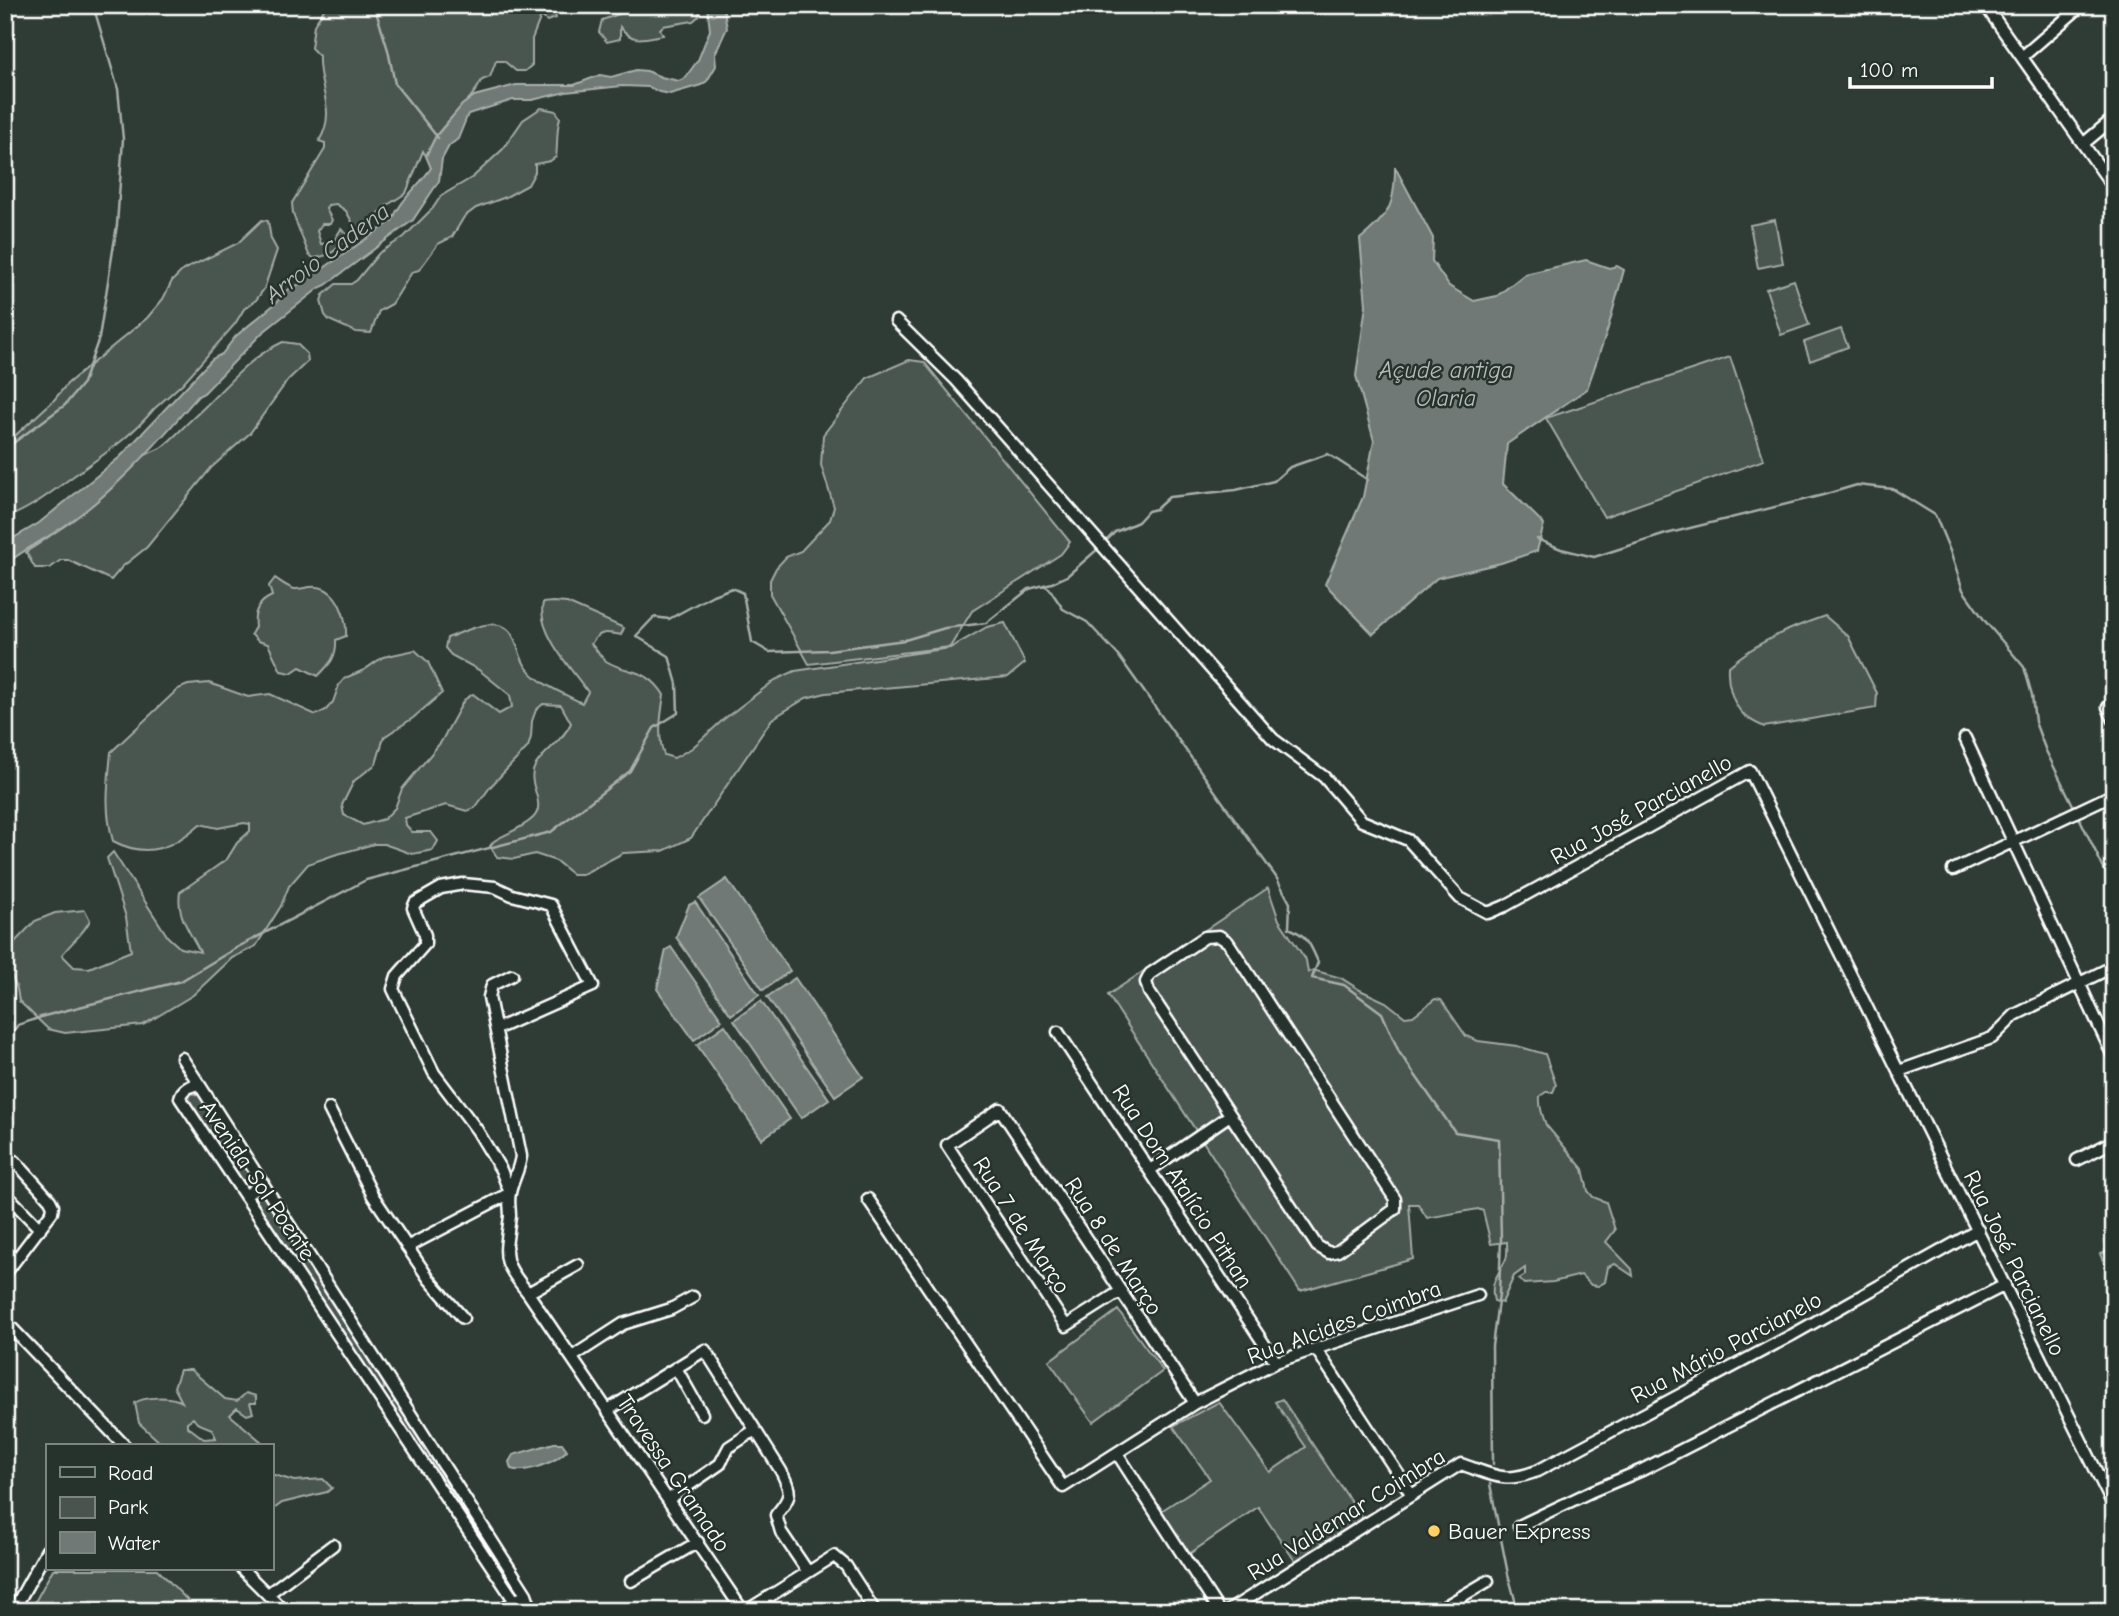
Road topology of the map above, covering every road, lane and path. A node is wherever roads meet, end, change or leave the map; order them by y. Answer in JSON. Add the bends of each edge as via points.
{"nodes":[{"id":1,"x":1985,"y":5,"type":"edge"},
{"id":2,"x":2082,"y":5,"type":"edge"},
{"id":3,"x":2022,"y":57,"type":"junction"},
{"id":4,"x":2114,"y":118,"type":"edge"},
{"id":5,"x":2083,"y":144,"type":"junction"},
{"id":6,"x":2114,"y":188,"type":"edge"},
{"id":7,"x":896,"y":321,"type":"dead end"},
{"id":8,"x":2108,"y":707,"type":"dead end"},
{"id":9,"x":2114,"y":720,"type":"edge"},
{"id":10,"x":1965,"y":738,"type":"dead end"},
{"id":11,"x":2114,"y":794,"type":"edge"},
{"id":12,"x":2012,"y":843,"type":"junction"},
{"id":13,"x":1953,"y":870,"type":"dead end"},
{"id":14,"x":2114,"y":966,"type":"edge"},
{"id":15,"x":512,"y":975,"type":"dead end"},
{"id":16,"x":2078,"y":982,"type":"junction"},
{"id":17,"x":496,"y":1029,"type":"junction"},
{"id":18,"x":1058,"y":1032,"type":"dead end"},
{"id":19,"x":182,"y":1058,"type":"dead end"},
{"id":20,"x":2114,"y":1058,"type":"edge"},
{"id":21,"x":1899,"y":1071,"type":"junction"},
{"id":22,"x":199,"y":1084,"type":"junction"},
{"id":23,"x":329,"y":1109,"type":"dead end"},
{"id":24,"x":1000,"y":1109,"type":"joint"},
{"id":25,"x":1230,"y":1115,"type":"junction"},
{"id":26,"x":2114,"y":1141,"type":"edge"},
{"id":27,"x":2077,"y":1160,"type":"dead end"},
{"id":28,"x":15,"y":1161,"type":"dead end"},
{"id":29,"x":1150,"y":1170,"type":"junction"},
{"id":30,"x":263,"y":1183,"type":"junction"},
{"id":31,"x":5,"y":1193,"type":"edge"},
{"id":32,"x":510,"y":1193,"type":"junction"},
{"id":33,"x":245,"y":1196,"type":"junction"},
{"id":34,"x":869,"y":1199,"type":"dead end"},
{"id":35,"x":40,"y":1229,"type":"junction"},
{"id":36,"x":1978,"y":1230,"type":"junction"},
{"id":37,"x":407,"y":1247,"type":"junction"},
{"id":38,"x":578,"y":1265,"type":"dead end"},
{"id":39,"x":5,"y":1274,"type":"edge"},
{"id":40,"x":2005,"y":1285,"type":"junction"},
{"id":41,"x":1121,"y":1292,"type":"junction"},
{"id":42,"x":528,"y":1293,"type":"junction"},
{"id":43,"x":1478,"y":1296,"type":"dead end"},
{"id":44,"x":693,"y":1297,"type":"dead end"},
{"id":45,"x":463,"y":1318,"type":"dead end"},
{"id":46,"x":5,"y":1321,"type":"edge"},
{"id":47,"x":1316,"y":1349,"type":"junction"},
{"id":48,"x":572,"y":1357,"type":"junction"},
{"id":49,"x":1276,"y":1362,"type":"junction"},
{"id":50,"x":676,"y":1368,"type":"junction"},
{"id":51,"x":397,"y":1393,"type":"junction"},
{"id":52,"x":382,"y":1401,"type":"junction"},
{"id":53,"x":1195,"y":1403,"type":"junction"},
{"id":54,"x":608,"y":1410,"type":"junction"},
{"id":55,"x":702,"y":1414,"type":"dead end"},
{"id":56,"x":755,"y":1430,"type":"junction"},
{"id":57,"x":121,"y":1444,"type":"edge"},
{"id":58,"x":1117,"y":1453,"type":"junction"},
{"id":59,"x":1487,"y":1473,"type":"joint"},
{"id":60,"x":1412,"y":1495,"type":"junction"},
{"id":61,"x":669,"y":1499,"type":"junction"},
{"id":62,"x":2114,"y":1507,"type":"edge"},
{"id":63,"x":1519,"y":1527,"type":"dead end"},
{"id":64,"x":698,"y":1542,"type":"junction"},
{"id":65,"x":332,"y":1545,"type":"dead end"},
{"id":66,"x":46,"y":1552,"type":"edge"},
{"id":67,"x":243,"y":1570,"type":"edge"},
{"id":68,"x":808,"y":1572,"type":"junction"},
{"id":69,"x":631,"y":1581,"type":"dead end"},
{"id":70,"x":1488,"y":1581,"type":"dead end"},
{"id":71,"x":268,"y":1594,"type":"junction"},
{"id":72,"x":526,"y":1594,"type":"junction"},
{"id":73,"x":515,"y":1601,"type":"junction"},
{"id":74,"x":13,"y":1611,"type":"edge"},
{"id":75,"x":284,"y":1611,"type":"edge"},
{"id":76,"x":498,"y":1611,"type":"edge"},
{"id":77,"x":532,"y":1611,"type":"edge"},
{"id":78,"x":745,"y":1611,"type":"edge"},
{"id":79,"x":875,"y":1611,"type":"edge"},
{"id":80,"x":1219,"y":1611,"type":"edge"},
{"id":81,"x":1228,"y":1611,"type":"edge"},
{"id":82,"x":1437,"y":1611,"type":"edge"}],
"edges":[{"from":1,"to":3,"type":"street"},
{"from":2,"to":3,"type":"street"},
{"from":3,"to":5,"type":"street"},
{"from":4,"to":5,"type":"street"},
{"from":5,"to":6,"type":"street"},
{"from":7,"to":21,"type":"street","name":"Rua José Parcianello","via":[[956,380],[1273,739],[1324,777],[1362,821],[1408,839],[1460,898],[1488,913],[1750,771]]},
{"from":8,"to":9,"type":"street"},
{"from":10,"to":12,"type":"street"},
{"from":11,"to":12,"type":"street"},
{"from":12,"to":13,"type":"street"},
{"from":12,"to":16,"type":"street"},
{"from":14,"to":16,"type":"street"},
{"from":15,"to":17,"type":"street","via":[[489,990]]},
{"from":16,"to":20,"type":"street"},
{"from":16,"to":21,"type":"street","via":[[2015,1015],[1992,1038]]},
{"from":17,"to":32,"type":"street","via":[[521,1156]]},
{"from":17,"to":32,"type":"street","via":[[593,986],[551,905],[495,887],[463,884],[441,888],[415,903],[425,944],[397,976],[393,989],[434,1073],[477,1129]]},
{"from":18,"to":29,"type":"street","name":"Rua Dom Atalício Pithan"},
{"from":19,"to":22,"type":"street"},
{"from":21,"to":36,"type":"street","name":"Rua José Parcianello"},
{"from":22,"to":30,"type":"street","name":"Avenida Sol Poente"},
{"from":22,"to":33,"type":"street","name":"Avenida Sol Poente","via":[[181,1092],[180,1098]]},
{"from":23,"to":37,"type":"street","via":[[373,1196]]},
{"from":24,"to":41,"type":"street","name":"Rua 8 de Março"},
{"from":24,"to":41,"type":"street","name":"Rua 7 de Março","via":[[947,1144],[1066,1326]]},
{"from":25,"to":25,"type":"street","via":[[1317,1246],[1329,1253],[1395,1209],[1392,1191],[1228,942],[1219,936],[1205,937],[1150,974],[1146,982]]},
{"from":25,"to":29,"type":"street"},
{"from":26,"to":27,"type":"street"},
{"from":28,"to":35,"type":"street","via":[[53,1206]]},
{"from":29,"to":49,"type":"street","name":"Rua Dom Atalício Pithan"},
{"from":30,"to":33,"type":"street"},
{"from":30,"to":51,"type":"street","name":"Avenida Sol Poente"},
{"from":31,"to":35,"type":"street"},
{"from":32,"to":37,"type":"street"},
{"from":32,"to":42,"type":"street","name":"Travessa Gramado","via":[[504,1252],[511,1272]]},
{"from":33,"to":52,"type":"street","name":"Avenida Sol Poente"},
{"from":34,"to":58,"type":"street","name":"Rua Alcides Coimbra","via":[[1063,1487]]},
{"from":35,"to":39,"type":"street"},
{"from":36,"to":40,"type":"street","name":"Rua José Parcianello"},
{"from":36,"to":59,"type":"street","name":"Rua Mário Parcianelo","via":[[1537,1471],[1517,1479]]},
{"from":37,"to":45,"type":"street"},
{"from":38,"to":42,"type":"street"},
{"from":40,"to":62,"type":"street","name":"Rua José Parcianello"},
{"from":40,"to":63,"type":"street","via":[[1642,1471]]},
{"from":41,"to":53,"type":"street","name":"Rua 8 de Março"},
{"from":42,"to":48,"type":"street","name":"Travessa Gramado"},
{"from":43,"to":47,"type":"street","name":"Rua Alcides Coimbra"},
{"from":44,"to":48,"type":"street","via":[[622,1324]]},
{"from":46,"to":57,"type":"street"},
{"from":47,"to":49,"type":"street","name":"Rua Alcides Coimbra"},
{"from":47,"to":60,"type":"street"},
{"from":48,"to":54,"type":"street","name":"Travessa Gramado"},
{"from":49,"to":53,"type":"street","name":"Rua Alcides Coimbra"},
{"from":50,"to":54,"type":"street"},
{"from":50,"to":55,"type":"street"},
{"from":50,"to":56,"type":"street","via":[[705,1350]]},
{"from":51,"to":52,"type":"street"},
{"from":51,"to":72,"type":"street","name":"Avenida Sol Poente"},
{"from":52,"to":73,"type":"street","name":"Avenida Sol Poente"},
{"from":53,"to":58,"type":"street","name":"Rua Alcides Coimbra"},
{"from":54,"to":61,"type":"street","name":"Travessa Gramado"},
{"from":56,"to":61,"type":"street","via":[[729,1447],[720,1464]]},
{"from":56,"to":68,"type":"street","via":[[789,1488],[789,1501],[776,1515],[781,1532]]},
{"from":58,"to":80,"type":"street"},
{"from":59,"to":60,"type":"street","name":"Rua Valdemar Coimbra","via":[[1461,1464]]},
{"from":60,"to":81,"type":"street","name":"Rua Valdemar Coimbra"},
{"from":61,"to":64,"type":"street","name":"Travessa Gramado"},
{"from":64,"to":69,"type":"street"},
{"from":64,"to":78,"type":"street","name":"Travessa Gramado"},
{"from":65,"to":71,"type":"street"},
{"from":66,"to":74,"type":"street"},
{"from":67,"to":71,"type":"street"},
{"from":68,"to":78,"type":"street"},
{"from":68,"to":79,"type":"street","via":[[834,1556],[846,1566]]},
{"from":70,"to":82,"type":"street"},
{"from":71,"to":75,"type":"street"},
{"from":72,"to":73,"type":"street"},
{"from":72,"to":77,"type":"street","name":"Avenida Sol Poente"},
{"from":73,"to":76,"type":"street"},
{"from":73,"to":77,"type":"street"}]}
